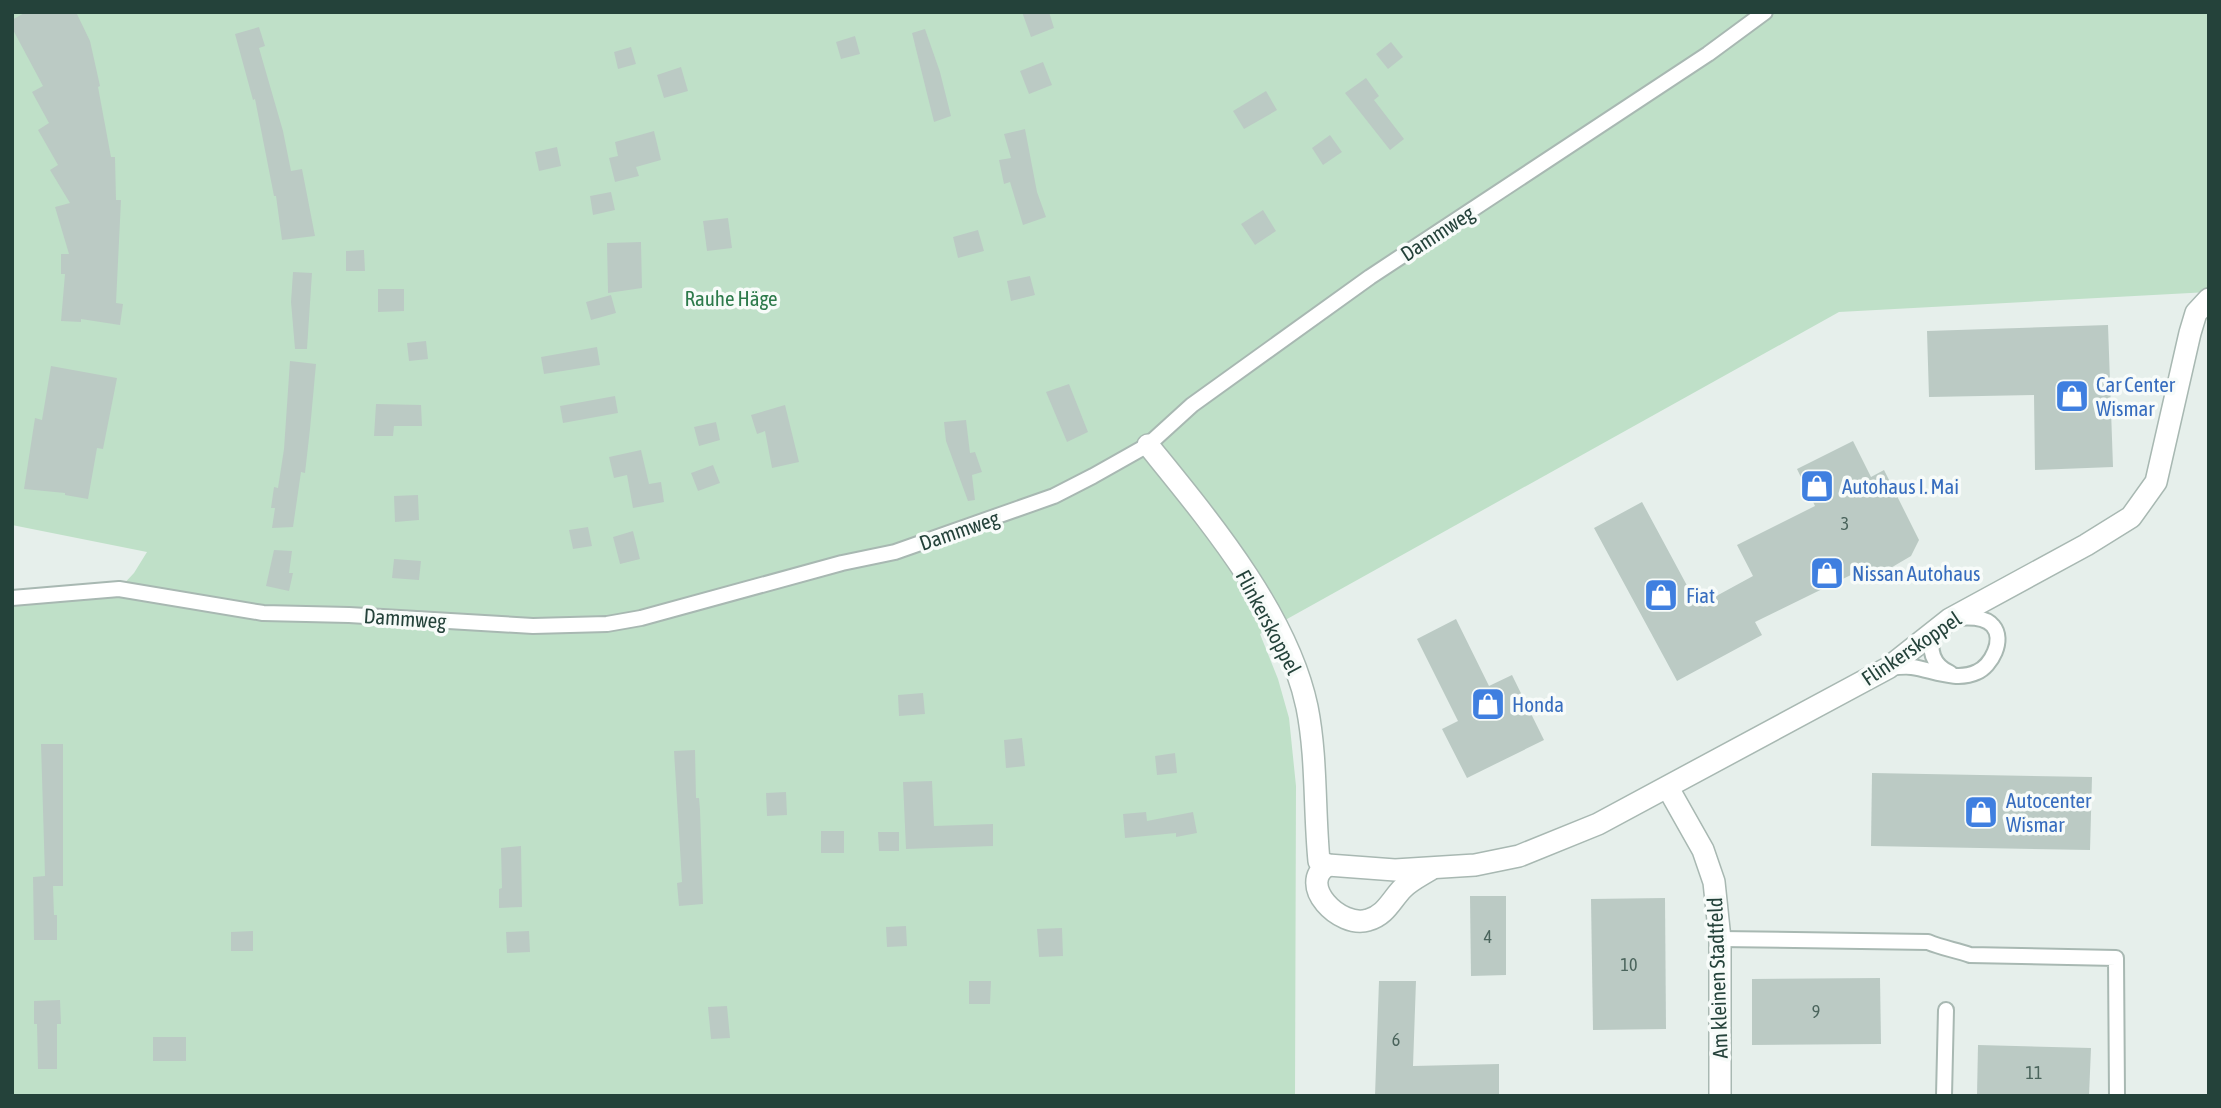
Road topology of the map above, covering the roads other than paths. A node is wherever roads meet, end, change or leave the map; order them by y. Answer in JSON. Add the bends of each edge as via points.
{"nodes":[{"id":1,"x":1765,"y":12,"type":"edge"},
{"id":2,"x":2209,"y":299,"type":"edge"},
{"id":3,"x":1147,"y":445,"type":"junction"},
{"id":4,"x":12,"y":598,"type":"edge"},
{"id":5,"x":1942,"y":625,"type":"junction"},
{"id":6,"x":1888,"y":668,"type":"junction"},
{"id":7,"x":1956,"y":675,"type":"junction"},
{"id":8,"x":1668,"y":788,"type":"junction"},
{"id":9,"x":1328,"y":865,"type":"junction"},
{"id":10,"x":1433,"y":868,"type":"junction"},
{"id":11,"x":1720,"y":939,"type":"junction"},
{"id":12,"x":1947,"y":1010,"type":"dead end"},
{"id":13,"x":1720,"y":1096,"type":"edge"},
{"id":14,"x":1944,"y":1096,"type":"edge"},
{"id":15,"x":2116,"y":1096,"type":"edge"}],
"edges":[{"from":1,"to":3,"type":"lane","name":"Dammweg","via":[[1370,277],[1192,405]]},
{"from":2,"to":5,"type":"street","name":"Flinkerskoppel","via":[[2196,313],[2190,333],[2156,482],[2131,517]]},
{"from":3,"to":4,"type":"lane","name":"Dammweg","via":[[1054,496],[942,537],[607,624],[533,626],[263,613],[120,589]]},
{"from":3,"to":9,"type":"street","name":"Flinkerskoppel","via":[[1219,534],[1286,646],[1307,706],[1319,861]]},
{"from":5,"to":6,"type":"street","name":"Flinkerskoppel"},
{"from":5,"to":7,"type":"lane","via":[[1931,642],[1932,655],[1936,665]]},
{"from":5,"to":7,"type":"lane","via":[[1975,618],[1995,627],[1998,638],[1987,665],[1977,673]]},
{"from":6,"to":7,"type":"lane","via":[[1915,667]]},
{"from":6,"to":8,"type":"street","name":"Flinkerskoppel"},
{"from":8,"to":10,"type":"street","name":"Flinkerskoppel","via":[[1520,856]]},
{"from":8,"to":11,"type":"street","name":"Am kleinen Stadtfeld","via":[[1703,850],[1714,882]]},
{"from":9,"to":10,"type":"street","name":"Flinkerskoppel"},
{"from":9,"to":10,"type":"street","name":"Flinkerskoppel","via":[[1317,876],[1320,895],[1338,915],[1365,922]]},
{"from":11,"to":13,"type":"street","name":"Am kleinen Stadtfeld"},
{"from":11,"to":15,"type":"lane","via":[[1928,942],[1970,955],[2116,958]]},
{"from":12,"to":14,"type":"lane"}]}
